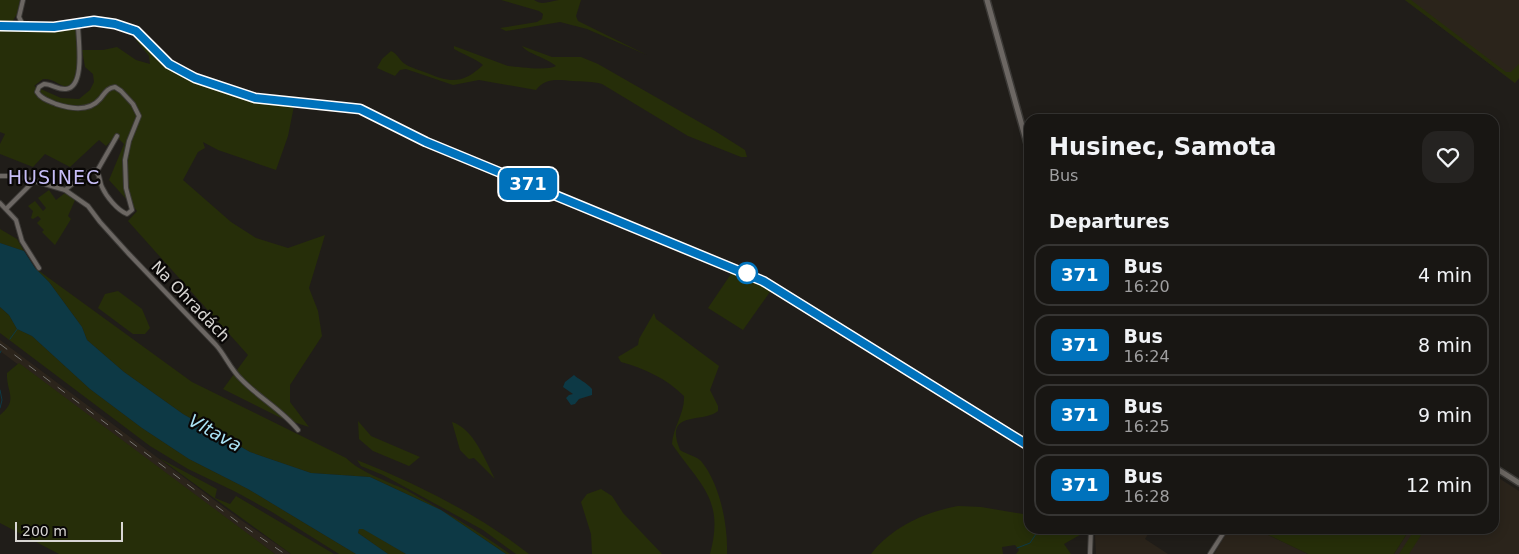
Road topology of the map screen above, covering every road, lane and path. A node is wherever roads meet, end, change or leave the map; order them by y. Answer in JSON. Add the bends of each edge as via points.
{"nodes":[{"id":1,"x":23,"y":0,"type":"edge"},
{"id":2,"x":987,"y":0,"type":"edge"},
{"id":3,"x":19,"y":17,"type":"junction"},
{"id":4,"x":78,"y":24,"type":"junction"},
{"id":5,"x":0,"y":26,"type":"edge"},
{"id":6,"x":13,"y":27,"type":"junction"},
{"id":7,"x":24,"y":27,"type":"junction"},
{"id":8,"x":1024,"y":133,"type":"edge"},
{"id":9,"x":117,"y":136,"type":"dead end"},
{"id":10,"x":96,"y":171,"type":"junction"},
{"id":11,"x":0,"y":176,"type":"edge"},
{"id":12,"x":34,"y":181,"type":"junction"},
{"id":13,"x":65,"y":190,"type":"junction"},
{"id":14,"x":0,"y":203,"type":"edge"},
{"id":15,"x":7,"y":208,"type":"junction"},
{"id":16,"x":39,"y":268,"type":"dead end"},
{"id":17,"x":298,"y":430,"type":"dead end"},
{"id":18,"x":1024,"y":443,"type":"edge"},
{"id":19,"x":1499,"y":470,"type":"edge"},
{"id":20,"x":1519,"y":483,"type":"edge"},
{"id":21,"x":1091,"y":534,"type":"edge"},
{"id":22,"x":1223,"y":534,"type":"edge"},
{"id":23,"x":1090,"y":554,"type":"edge"},
{"id":24,"x":1210,"y":554,"type":"edge"}],
"edges":[{"from":1,"to":3,"type":"street"},
{"from":2,"to":8,"type":"street"},
{"from":3,"to":6,"type":"street"},
{"from":3,"to":7,"type":"street"},
{"from":4,"to":7,"type":"street"},
{"from":4,"to":10,"type":"street","via":[[78,82],[65,90],[44,84],[37,92],[49,101],[77,109],[92,105],[114,87],[138,110],[139,120],[128,141],[126,160],[126,188],[131,212],[127,214],[120,210],[104,191]]},
{"from":4,"to":18,"type":"street","via":[[102,22],[135,30],[169,64],[181,71],[255,98],[360,109],[426,142],[763,281]]},
{"from":5,"to":6,"type":"street"},
{"from":6,"to":7,"type":"street"},
{"from":9,"to":10,"type":"street"},
{"from":10,"to":13,"type":"street","via":[[88,171]]},
{"from":11,"to":12,"type":"street","name":"Na Ohradách"},
{"from":12,"to":13,"type":"street","name":"Na Ohradách"},
{"from":12,"to":15,"type":"street"},
{"from":13,"to":17,"type":"street","name":"Na Ohradách","via":[[90,208],[128,253],[220,349],[239,378],[282,412]]},
{"from":14,"to":15,"type":"street"},
{"from":15,"to":16,"type":"street"},
{"from":19,"to":20,"type":"street"},
{"from":21,"to":23,"type":"street"},
{"from":22,"to":24,"type":"street"}]}
